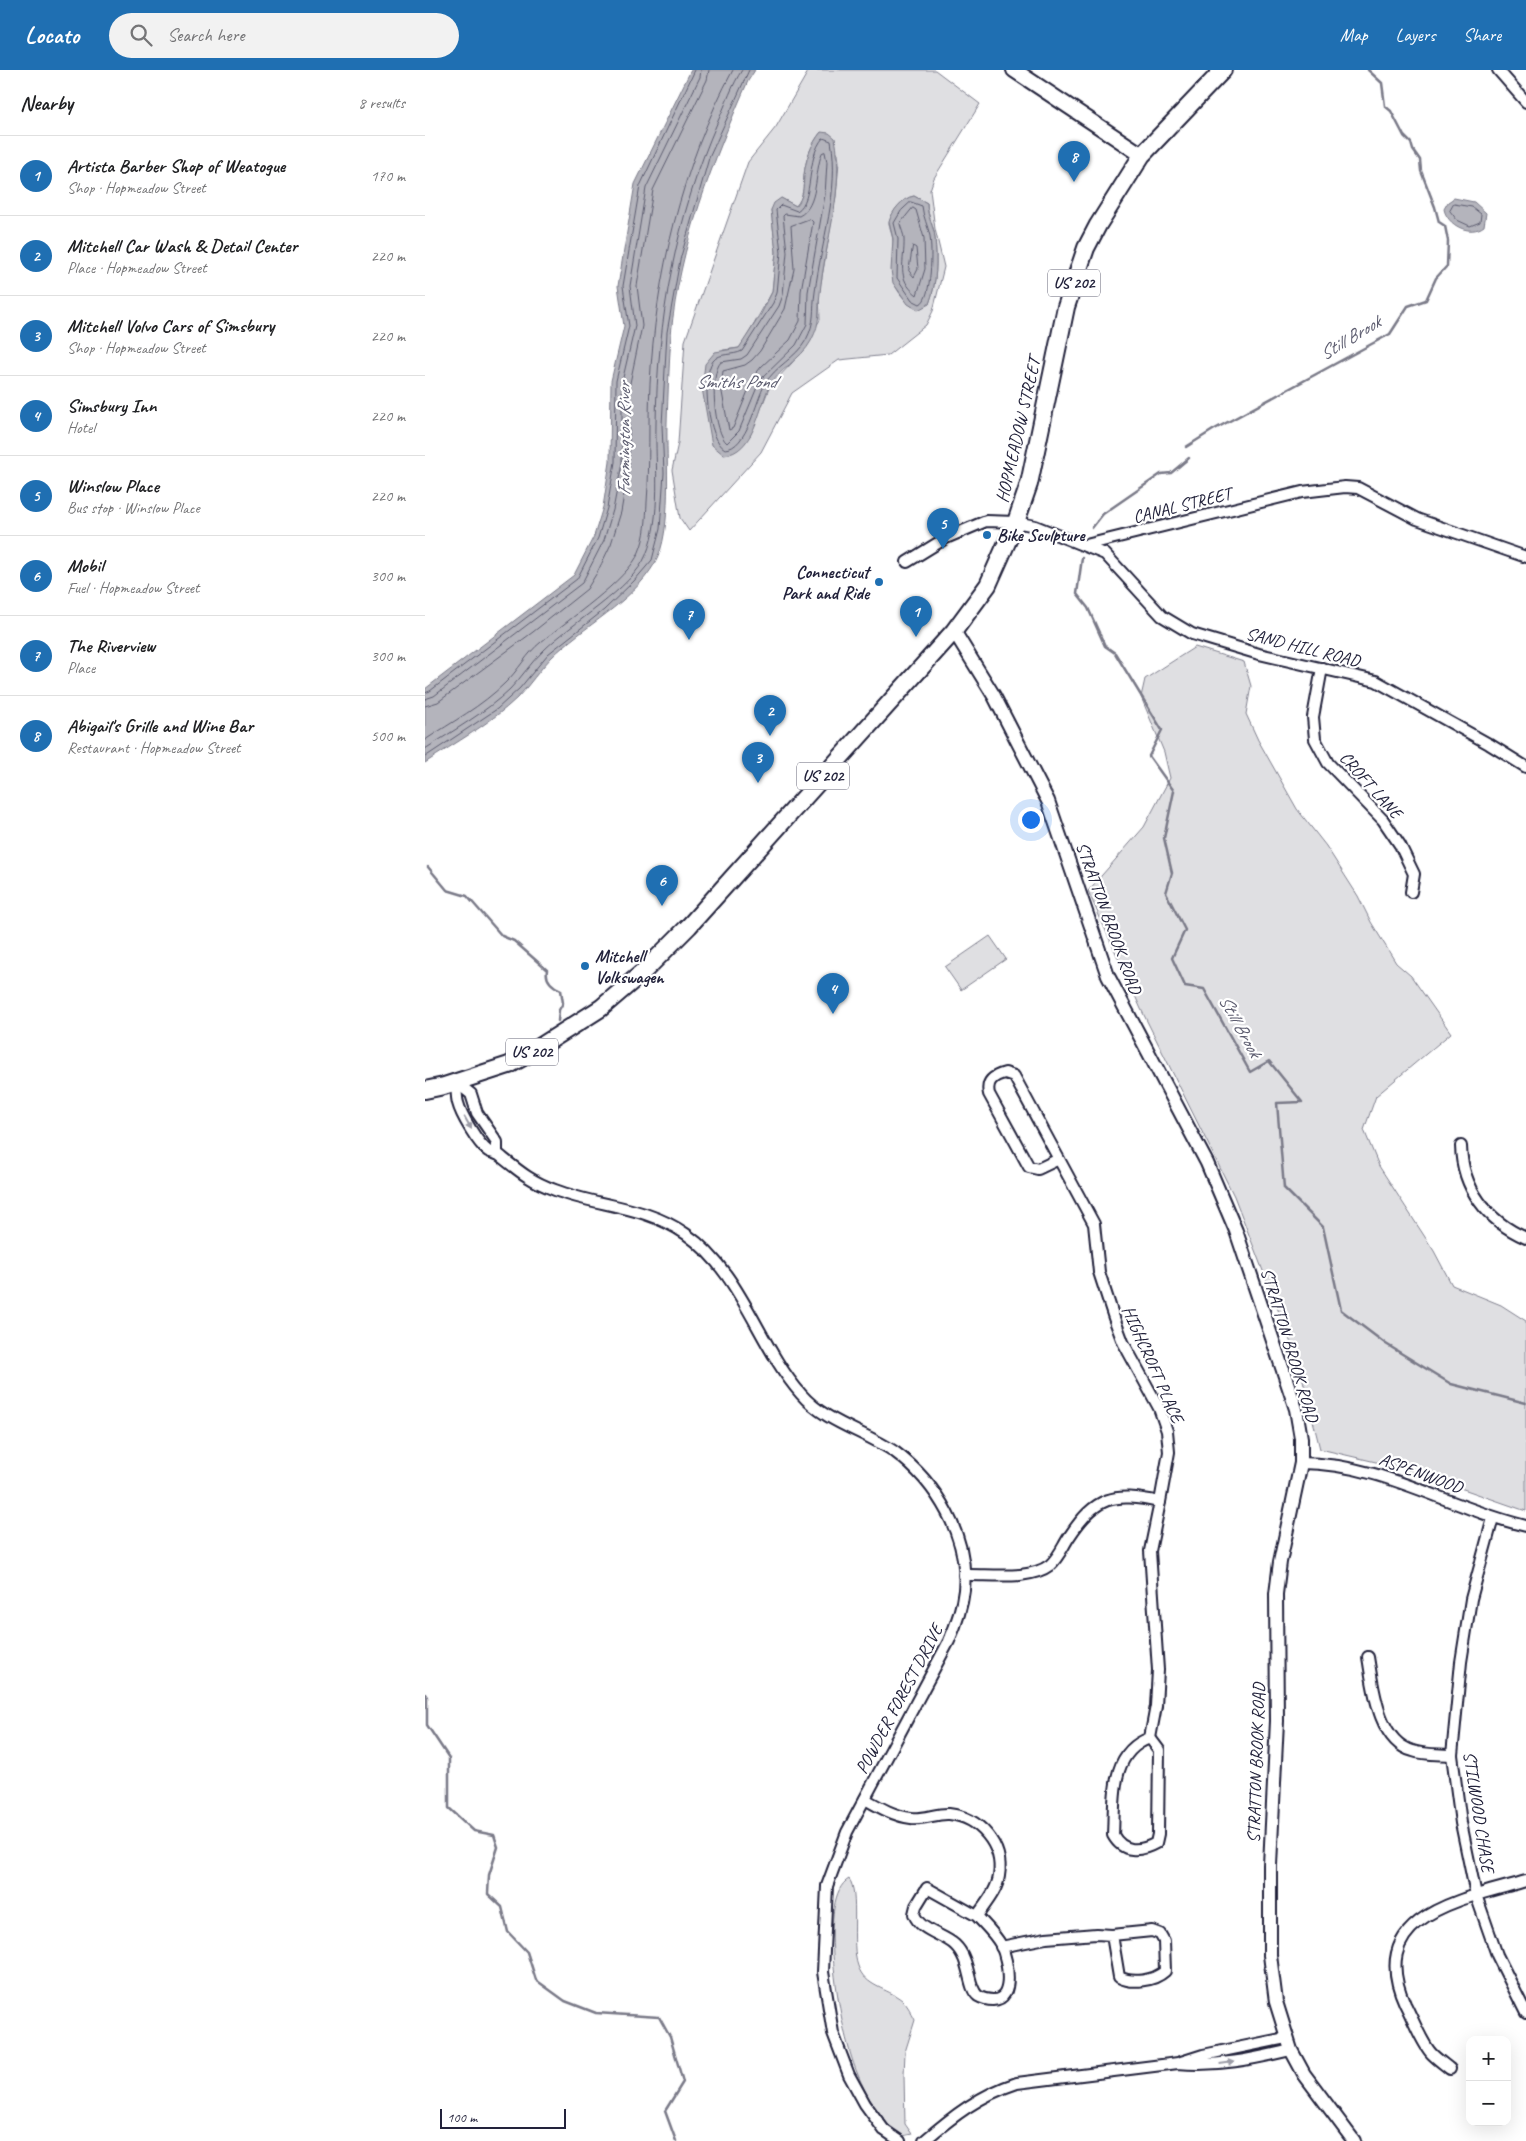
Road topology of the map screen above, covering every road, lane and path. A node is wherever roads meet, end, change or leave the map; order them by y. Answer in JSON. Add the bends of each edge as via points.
{"nodes":[{"id":1,"x":1014,"y":70,"type":"edge"},
{"id":2,"x":1223,"y":70,"type":"edge"},
{"id":3,"x":1498,"y":70,"type":"edge"},
{"id":4,"x":1526,"y":102,"type":"edge"},
{"id":5,"x":1142,"y":156,"type":"junction"},
{"id":6,"x":1016,"y":522,"type":"junction"},
{"id":7,"x":1086,"y":546,"type":"junction"},
{"id":8,"x":1526,"y":557,"type":"edge"},
{"id":9,"x":907,"y":562,"type":"dead end"},
{"id":10,"x":954,"y":631,"type":"junction"},
{"id":11,"x":1322,"y":668,"type":"junction"},
{"id":12,"x":1526,"y":767,"type":"edge"},
{"id":13,"x":1411,"y":892,"type":"dead end"},
{"id":14,"x":456,"y":1082,"type":"junction"},
{"id":15,"x":425,"y":1090,"type":"edge"},
{"id":16,"x":1461,"y":1146,"type":"dead end"},
{"id":17,"x":497,"y":1154,"type":"junction"},
{"id":18,"x":1059,"y":1159,"type":"junction"},
{"id":19,"x":1526,"y":1238,"type":"edge"},
{"id":20,"x":1301,"y":1463,"type":"junction"},
{"id":21,"x":1160,"y":1502,"type":"junction"},
{"id":22,"x":1493,"y":1518,"type":"junction"},
{"id":23,"x":1526,"y":1526,"type":"edge"},
{"id":24,"x":964,"y":1575,"type":"junction"},
{"id":25,"x":1368,"y":1657,"type":"dead end"},
{"id":26,"x":1150,"y":1738,"type":"junction"},
{"id":27,"x":1452,"y":1754,"type":"junction"},
{"id":28,"x":865,"y":1799,"type":"junction"},
{"id":29,"x":1526,"y":1881,"type":"edge"},
{"id":30,"x":1476,"y":1895,"type":"junction"},
{"id":31,"x":977,"y":1916,"type":"junction"},
{"id":32,"x":1112,"y":1935,"type":"junction"},
{"id":33,"x":1001,"y":1947,"type":"junction"},
{"id":34,"x":1526,"y":2013,"type":"edge"},
{"id":35,"x":1286,"y":2038,"type":"junction"},
{"id":36,"x":1291,"y":2050,"type":"junction"},
{"id":37,"x":1178,"y":2063,"type":"junction"},
{"id":38,"x":1450,"y":2069,"type":"dead end"},
{"id":39,"x":900,"y":2141,"type":"edge"},
{"id":40,"x":923,"y":2141,"type":"edge"},
{"id":41,"x":1353,"y":2141,"type":"edge"}],
"edges":[{"from":1,"to":5,"type":"main road"},
{"from":2,"to":5,"type":"highway","name":"HOPMEADOW STREET","number":"US 202"},
{"from":3,"to":4,"type":"street"},
{"from":5,"to":6,"type":"highway","name":"HOPMEADOW STREET","number":"US 202","via":[[1086,248],[1066,307],[1029,484]]},
{"from":6,"to":7,"type":"street"},
{"from":6,"to":9,"type":"street","via":[[986,521],[974,525]]},
{"from":6,"to":10,"type":"highway","name":"HOPMEADOW STREET","number":"US 202","via":[[988,585]]},
{"from":7,"to":8,"type":"street","name":"CANAL STREET","via":[[1333,487],[1358,488],[1417,518]]},
{"from":7,"to":11,"type":"street","name":"SAND HILL ROAD","via":[[1105,554],[1162,616],[1192,634]]},
{"from":10,"to":14,"type":"highway","name":"HOPMEADOW STREET","number":"US 202","via":[[689,926],[643,972],[601,1008],[527,1055],[509,1065]]},
{"from":10,"to":20,"type":"street","name":"STRATTON BROOK ROAD","via":[[998,704],[1048,801],[1108,976],[1207,1163],[1236,1232],[1296,1409]]},
{"from":11,"to":12,"type":"street","name":"SAND HILL ROAD","via":[[1376,681]]},
{"from":11,"to":13,"type":"street","name":"CROFT LANE","via":[[1313,717],[1318,745],[1328,763],[1389,828],[1410,862],[1414,874]]},
{"from":14,"to":15,"type":"highway","name":"HOPMEADOW STREET","number":"US 202"},
{"from":14,"to":17,"type":"street","via":[[471,1094],[477,1113],[497,1142]]},
{"from":14,"to":17,"type":"street","name":"POWDER FOREST DRIVE","one_way":true,"via":[[457,1102],[470,1128],[489,1152]]},
{"from":16,"to":19,"type":"street","via":[[1468,1184],[1479,1200],[1503,1224]]},
{"from":17,"to":24,"type":"street","name":"POWDER FOREST DRIVE","via":[[532,1181],[557,1191],[651,1214],[687,1235],[721,1266],[801,1395],[832,1419],[894,1452],[933,1488],[954,1525]]},
{"from":18,"to":18,"type":"street","name":"HIGHCROFT PLACE","via":[[1014,1076],[1005,1074],[991,1080],[989,1094],[1029,1167],[1038,1169]]},
{"from":18,"to":21,"type":"street","name":"HIGHCROFT PLACE","via":[[1094,1224],[1099,1272],[1113,1318],[1167,1430],[1169,1452]]},
{"from":20,"to":22,"type":"street","name":"ASPENWOOD","via":[[1363,1470]]},
{"from":20,"to":35,"type":"street","name":"STRATTON BROOK ROAD","via":[[1276,1594],[1277,1721],[1269,1922],[1276,2002]]},
{"from":21,"to":24,"type":"street","via":[[1129,1496],[1101,1503],[1085,1515],[1062,1552],[1036,1572]]},
{"from":21,"to":26,"type":"street","name":"HIGHCROFT PLACE","via":[[1150,1551],[1158,1651],[1156,1706]]},
{"from":22,"to":23,"type":"street","name":"ASPENWOOD"},
{"from":22,"to":27,"type":"street","name":"STILWOOD CHASE","via":[[1471,1599]]},
{"from":24,"to":28,"type":"street","name":"POWDER FOREST DRIVE","via":[[958,1619],[949,1642]]},
{"from":25,"to":27,"type":"street","via":[[1380,1716],[1401,1746],[1413,1752]]},
{"from":26,"to":26,"type":"street","via":[[1159,1750],[1158,1834],[1155,1843],[1148,1847],[1126,1849],[1113,1835],[1116,1775],[1140,1741]]},
{"from":27,"to":30,"type":"street","name":"STILWOOD CHASE","via":[[1461,1823]]},
{"from":28,"to":31,"type":"street","via":[[893,1814],[912,1818],[948,1814],[964,1817],[989,1836],[996,1849],[999,1876],[996,1888]]},
{"from":28,"to":39,"type":"street","name":"POWDER FOREST DRIVE","via":[[847,1832],[827,1886],[823,1972],[833,2033],[849,2075],[875,2119]]},
{"from":29,"to":30,"type":"street"},
{"from":30,"to":34,"type":"street","name":"STILWOOD CHASE","via":[[1497,1955]]},
{"from":30,"to":38,"type":"street","via":[[1423,1916],[1405,1935],[1396,1961],[1398,1988],[1413,2019],[1431,2053]]},
{"from":31,"to":33,"type":"street"},
{"from":31,"to":33,"type":"street","via":[[927,1888],[914,1914],[919,1924],[962,1952],[976,1994],[983,1999],[996,2000],[1004,1996],[1008,1987]]},
{"from":32,"to":32,"type":"street","via":[[1153,1931],[1159,1934],[1164,1941],[1165,1971],[1153,1979],[1126,1981],[1119,1977]]},
{"from":32,"to":33,"type":"street","via":[[1047,1938]]},
{"from":35,"to":36,"type":"street","name":"STRATTON BROOK ROAD"},
{"from":35,"to":37,"type":"street"},
{"from":37,"to":36,"type":"street","one_way":true,"via":[[1214,2065],[1242,2062]]},
{"from":36,"to":41,"type":"street","name":"STRATTON BROOK ROAD","via":[[1304,2074]]},
{"from":37,"to":40,"type":"street","via":[[1017,2083],[995,2090],[970,2104]]}]}
